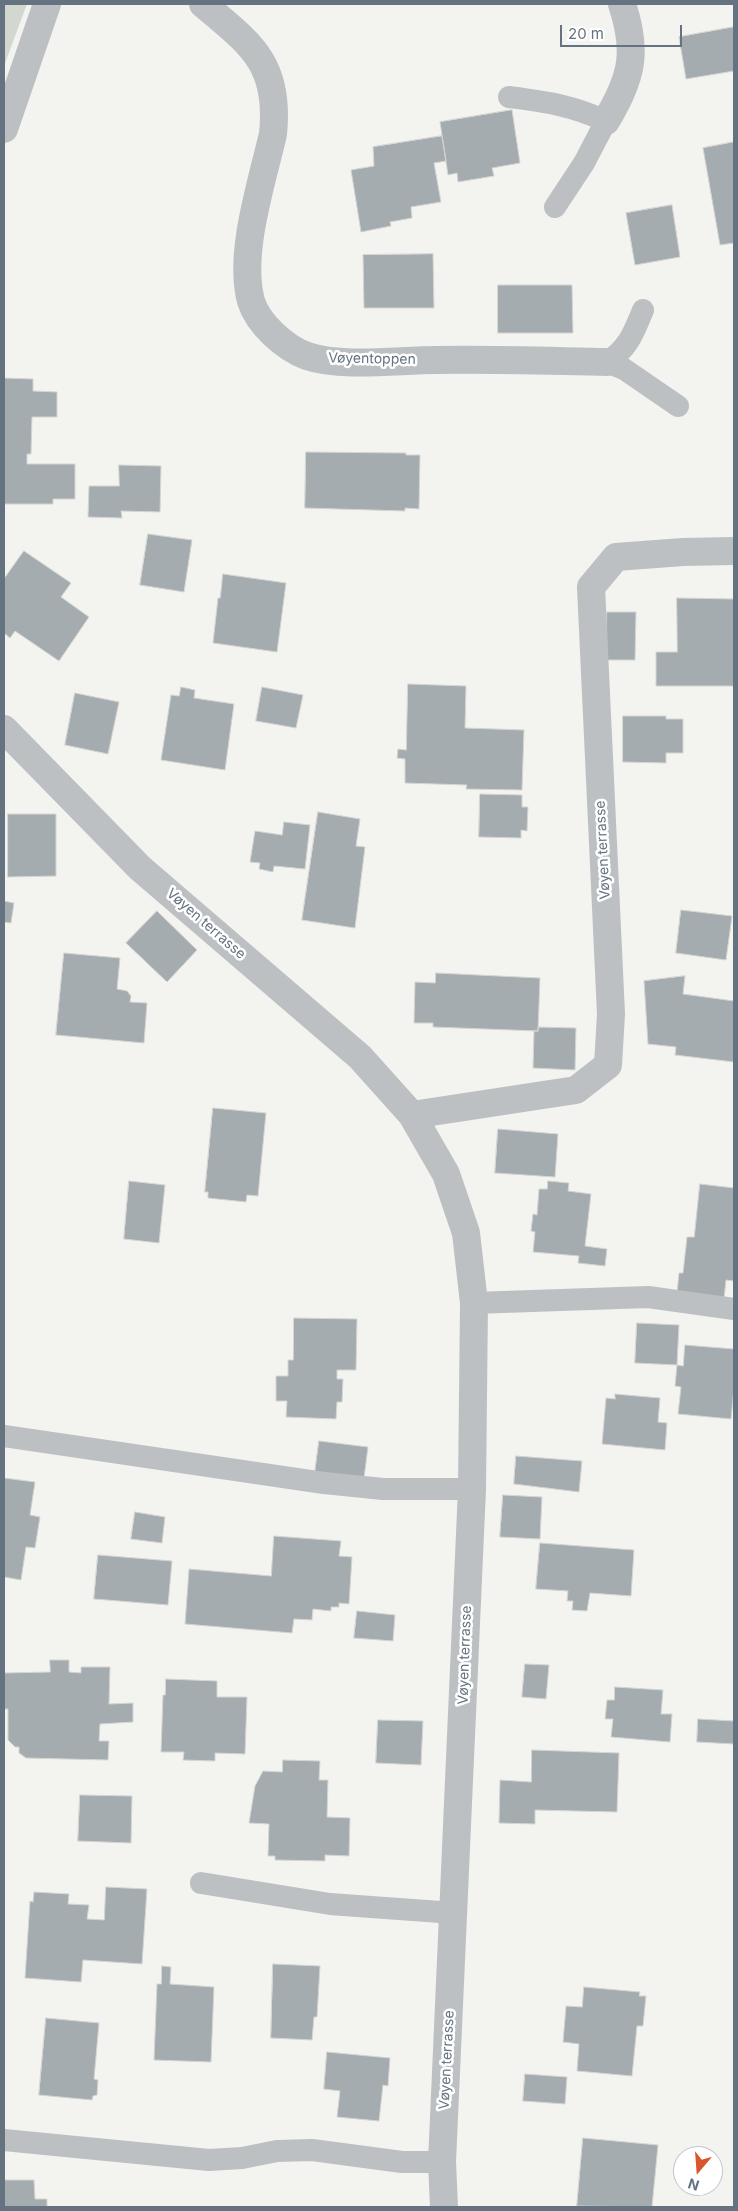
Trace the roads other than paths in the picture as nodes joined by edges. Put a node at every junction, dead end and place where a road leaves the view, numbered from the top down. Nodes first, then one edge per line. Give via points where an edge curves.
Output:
1 (47, 4) edge
2 (203, 4) edge
3 (622, 4) edge
4 (508, 96) dead end
5 (606, 121) junction
6 (4, 128) edge
7 (555, 207) dead end
8 (643, 310) dead end
9 (607, 362) junction
10 (678, 406) dead end
11 (734, 551) edge
12 (4, 729) edge
13 (412, 1115) junction
14 (474, 1303) junction
15 (734, 1309) edge
16 (4, 1436) edge
17 (472, 1489) junction
18 (201, 1883) dead end
19 (454, 1913) junction
20 (4, 2140) edge
21 (442, 2162) junction
22 (444, 2207) edge

1 - 6 street
2 - 9 street, Vøyentoppen via 259,55 274,90 273,134 246,270 252,303 272,332 307,356 336,362
3 - 5 street via 632,53 627,81
4 - 5 lane via 562,104
5 - 7 lane via 584,163
8 - 9 lane via 625,348
9 - 10 lane via 624,369
11 - 13 street, Vøyen terrasse via 616,557 591,587 611,1014 608,1065 576,1090
12 - 13 street, Vøyen terrasse via 140,868 360,1057
13 - 14 street, Vøyen terrasse via 446,1174 466,1233
14 - 15 lane via 648,1297
14 - 17 street, Vøyen terrasse
16 - 17 lane via 324,1484 383,1489
17 - 19 street, Vøyen terrasse
18 - 19 lane via 330,1904
19 - 21 street, Vøyen terrasse
20 - 21 lane via 209,2160 312,2150 402,2162
21 - 22 street, Vøyen terrasse

